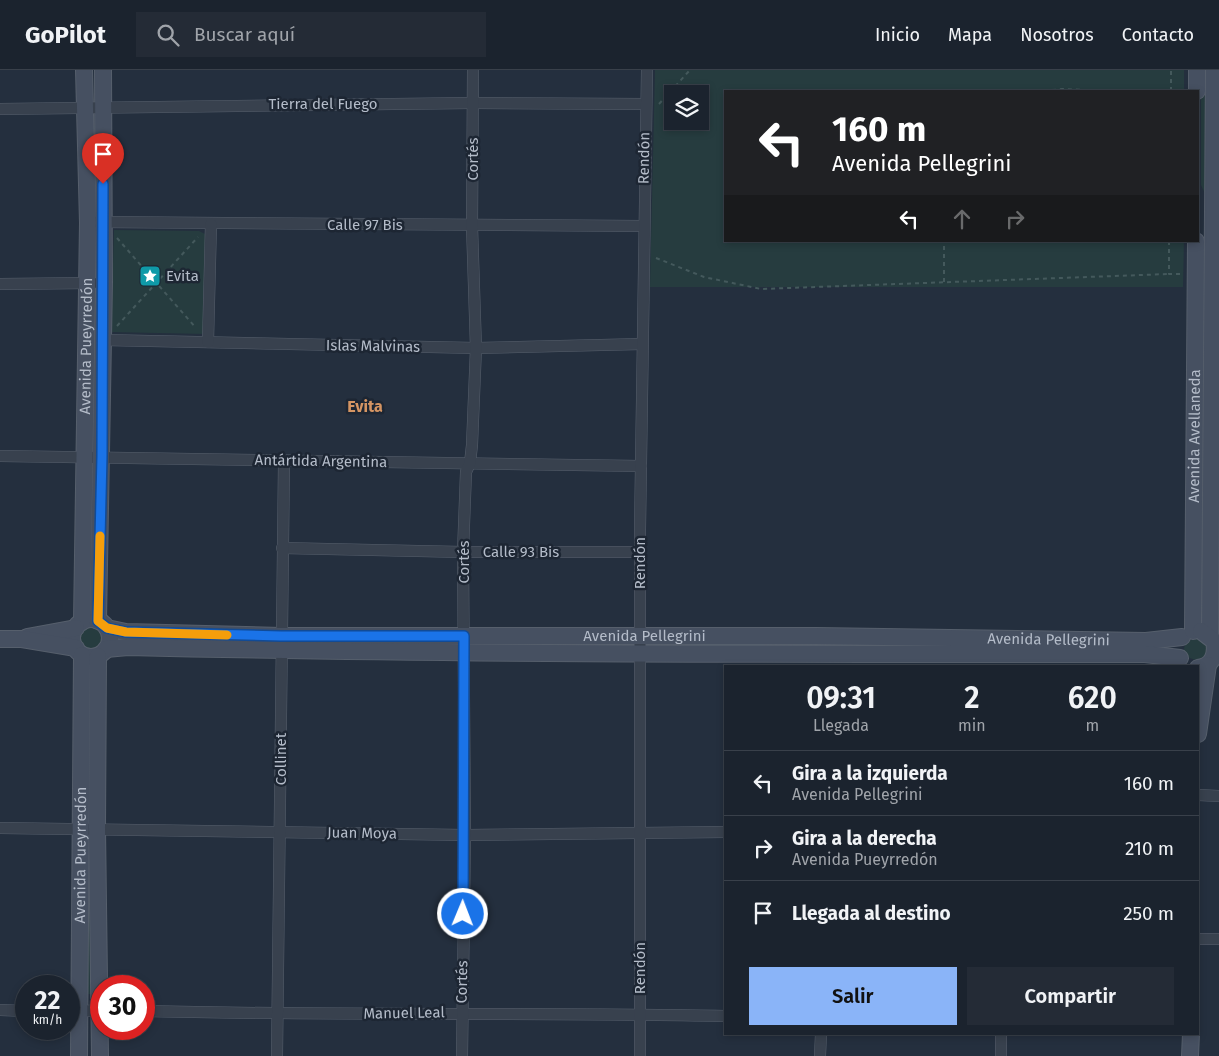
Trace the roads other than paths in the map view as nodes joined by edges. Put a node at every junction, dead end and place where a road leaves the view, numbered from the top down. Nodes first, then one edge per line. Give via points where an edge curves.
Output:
1 (84, 70) edge
2 (103, 70) edge
3 (473, 70) edge
4 (647, 70) edge
5 (1197, 70) edge
6 (1214, 70) edge
7 (1197, 90) edge
8 (473, 103) junction
9 (651, 105) junction
10 (102, 106) junction
11 (83, 108) junction
12 (0, 109) edge
13 (96, 222) junction
14 (211, 224) junction
15 (472, 226) junction
16 (643, 226) junction
17 (1195, 247) edge
18 (1216, 253) edge
19 (104, 282) junction
20 (87, 283) junction
21 (0, 284) edge
22 (103, 340) junction
23 (208, 342) junction
24 (642, 344) junction
25 (476, 348) junction
26 (0, 456) edge
27 (85, 456) junction
28 (102, 456) junction
29 (284, 462) junction
30 (470, 463) junction
31 (641, 466) junction
32 (282, 548) junction
33 (463, 552) junction
34 (640, 552) junction
35 (83, 557) junction
36 (100, 558) junction
37 (91, 625) junction
38 (1188, 634) junction
39 (464, 636) junction
40 (0, 639) edge
41 (22, 639) junction
42 (1214, 640) edge
43 (281, 643) junction
44 (640, 646) junction
45 (90, 652) junction
46 (465, 652) junction
47 (817, 652) edge
48 (999, 653) edge
49 (1184, 662) edge
50 (1209, 663) edge
51 (1199, 728) edge
52 (1199, 795) edge
53 (1219, 796) edge
54 (0, 828) edge
55 (80, 828) junction
56 (97, 828) junction
57 (280, 831) junction
58 (639, 832) junction
59 (724, 832) edge
60 (464, 834) junction
61 (1199, 938) edge
62 (1219, 939) edge
63 (75, 975) edge
64 (100, 975) edge
65 (0, 1010) edge
66 (15, 1011) edge
67 (155, 1011) edge
68 (462, 1013) junction
69 (640, 1014) junction
70 (276, 1015) junction
71 (724, 1016) edge
72 (821, 1035) edge
73 (1001, 1035) edge
74 (1191, 1035) edge
75 (77, 1040) edge
76 (100, 1040) edge
77 (79, 1056) edge
78 (100, 1056) edge
79 (276, 1056) edge
80 (462, 1056) edge
81 (640, 1056) edge
82 (820, 1056) edge
83 (1001, 1056) edge
84 (1190, 1056) edge

1 - 11 main road, Avenida Pueyrredón
2 - 10 main road, Avenida Pueyrredón
3 - 8 street, Cortés
4 - 9 street, Rendón
5 - 7 main road
6 - 18 main road, Avenida Avellaneda
8 - 9 street, Tierra del Fuego
8 - 10 street, Tierra del Fuego
8 - 15 street, Cortés
9 - 16 street, Rendón
10 - 11 street, Tierra del Fuego
10 - 13 main road, Avenida Pueyrredón
11 - 12 street, Tierra del Fuego
11 - 13 main road, Avenida Pueyrredón
13 - 14 street, Calle 97 Bis
13 - 19 main road, Avenida Pueyrredón
13 - 20 main road, Avenida Pueyrredón
14 - 15 street, Calle 97 Bis
14 - 23 street
15 - 16 street, Calle 97 Bis
15 - 25 street, Cortés
16 - 24 street, Rendón
17 - 18 street
17 - 38 main road, Avenida Avellaneda
18 - 42 main road, Avenida Avellaneda
19 - 20 street
19 - 22 main road, Avenida Pueyrredón
20 - 21 street
20 - 27 main road, Avenida Pueyrredón
22 - 23 street, Islas Malvinas
22 - 28 main road, Avenida Pueyrredón
23 - 25 street, Islas Malvinas
24 - 25 street, Islas Malvinas
24 - 31 street, Rendón
25 - 30 street, Cortés
26 - 27 street, Antártida Argentina
27 - 28 street, Antártida Argentina
27 - 35 main road, Avenida Pueyrredón
28 - 29 street, Antártida Argentina
28 - 36 main road, Avenida Pueyrredón
29 - 30 street, Antártida Argentina
29 - 32 street, Collinet
30 - 31 street, Antártida Argentina
30 - 33 street, Cortés via 466,472
31 - 34 street, Rendón
32 - 33 street, Calle 93 Bis
32 - 43 street, Collinet
33 - 34 street, Calle 93 Bis
33 - 39 street, Cortés
34 - 44 street, Rendón
35 - 36 main road
35 - 37 main road, Avenida Pueyrredón
36 - 37 main road, Avenida Pueyrredón
37 - 41 main road, Avenida Pellegrini
37 - 43 main road, Avenida Pellegrini via 126,632
37 - 45 main road via 73,639
37 - 45 main road via 110,641
38 - 42 main road via 1206,633
38 - 48 main road, Avenida Pellegrini via 1146,641
38 - 49 main road, Avenida Avellaneda via 1178,647
39 - 43 main road, Avenida Pellegrini
39 - 44 main road, Avenida Pellegrini
39 - 46 street, Cortés
40 - 41 main road, Avenida Pellegrini
41 - 45 main road, Avenida Pellegrini
42 - 50 main road, Avenida Avellaneda via 1215,654
43 - 45 main road, Avenida Pellegrini via 128,646
43 - 46 main road, Avenida Pellegrini
43 - 57 street, Collinet
44 - 46 main road, Avenida Pellegrini
44 - 47 main road, Avenida Pellegrini
44 - 58 street, Rendón
45 - 55 main road, Avenida Pueyrredón
45 - 56 main road, Avenida Pueyrredón
46 - 60 street, Cortés
47 - 48 main road, Avenida Pellegrini
48 - 49 main road, Avenida Pellegrini via 1145,654
50 - 51 main road
52 - 53 street
54 - 55 street, Juan Moya
55 - 56 street, Juan Moya
55 - 63 main road, Avenida Pueyrredón
56 - 57 street, Juan Moya
56 - 64 main road, Avenida Pueyrredón
57 - 60 street, Juan Moya
57 - 70 street, Collinet
58 - 59 street, Juan Moya
58 - 60 street, Juan Moya
58 - 69 street, Rendón
60 - 68 street, Cortés
61 - 62 street
65 - 66 street
67 - 70 street, Manuel Leal
68 - 69 street, Manuel Leal
68 - 70 street, Manuel Leal
68 - 80 street, Cortés
69 - 71 street, Manuel Leal
69 - 81 street, Rendón
70 - 79 street, Collinet
72 - 82 street
73 - 83 street
74 - 84 main road
75 - 77 main road, Avenida Pueyrredón
76 - 78 main road, Avenida Pueyrredón

